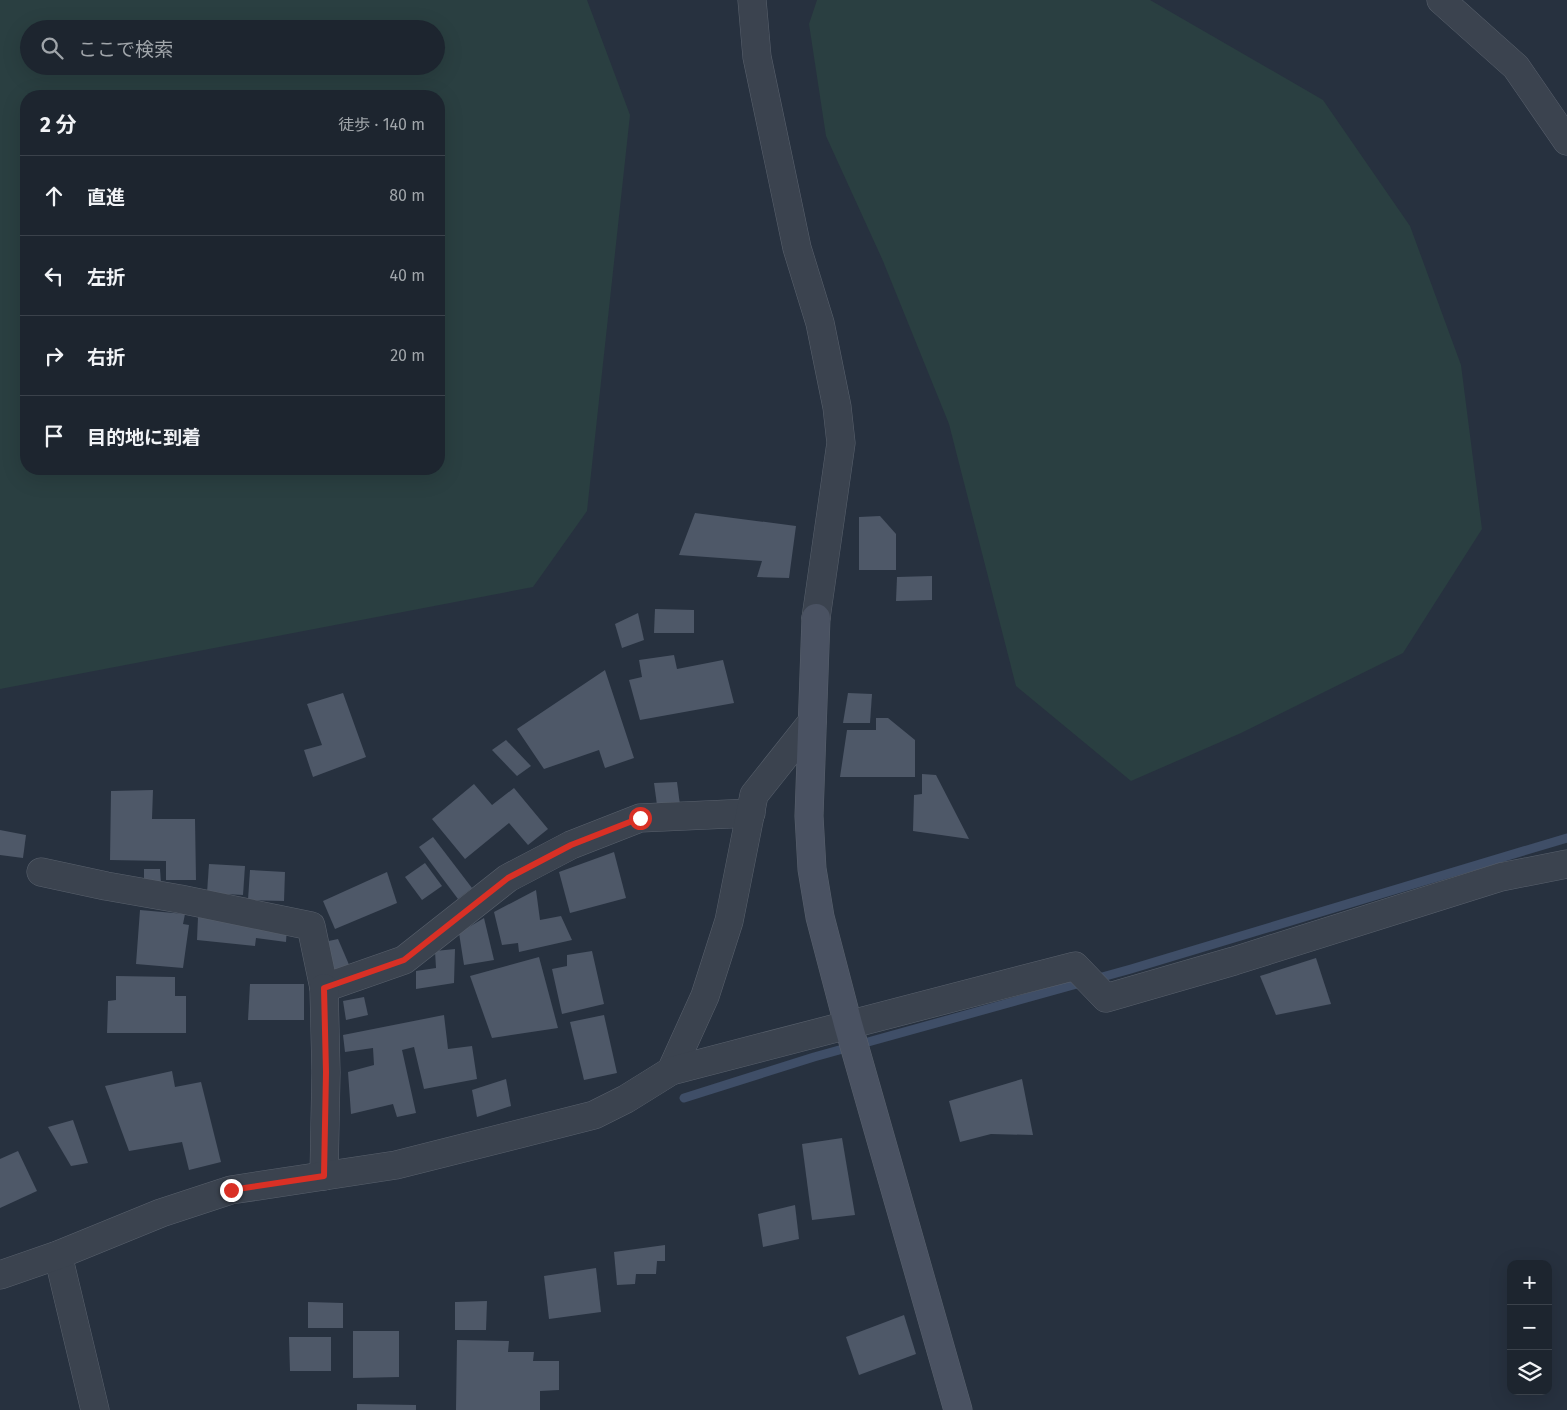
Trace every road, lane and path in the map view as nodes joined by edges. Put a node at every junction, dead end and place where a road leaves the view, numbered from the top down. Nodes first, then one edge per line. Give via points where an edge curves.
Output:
1 (752, 0) edge
2 (1441, 0) edge
3 (1567, 141) edge
4 (812, 722) junction
5 (751, 813) junction
6 (1567, 864) edge
7 (41, 872) dead end
8 (324, 988) junction
9 (851, 1037) junction
10 (671, 1071) junction
11 (324, 1176) junction
12 (58, 1255) junction
13 (0, 1275) edge
14 (95, 1410) edge
15 (958, 1410) edge

1 - 4 street via 757,56 797,248 820,323 841,443 816,618
2 - 3 street via 1516,67
4 - 5 street via 754,795
4 - 9 street via 809,816 812,869 820,916
5 - 8 street via 640,818 571,845 508,878 404,960
5 - 10 street via 729,921 705,996
6 - 9 street via 1501,878 1106,998 1076,966
7 - 8 street via 311,926
8 - 11 street
9 - 10 street
9 - 15 street
10 - 11 street via 594,1115 396,1165
11 - 12 street via 231,1190 161,1213
12 - 13 street
12 - 14 street

